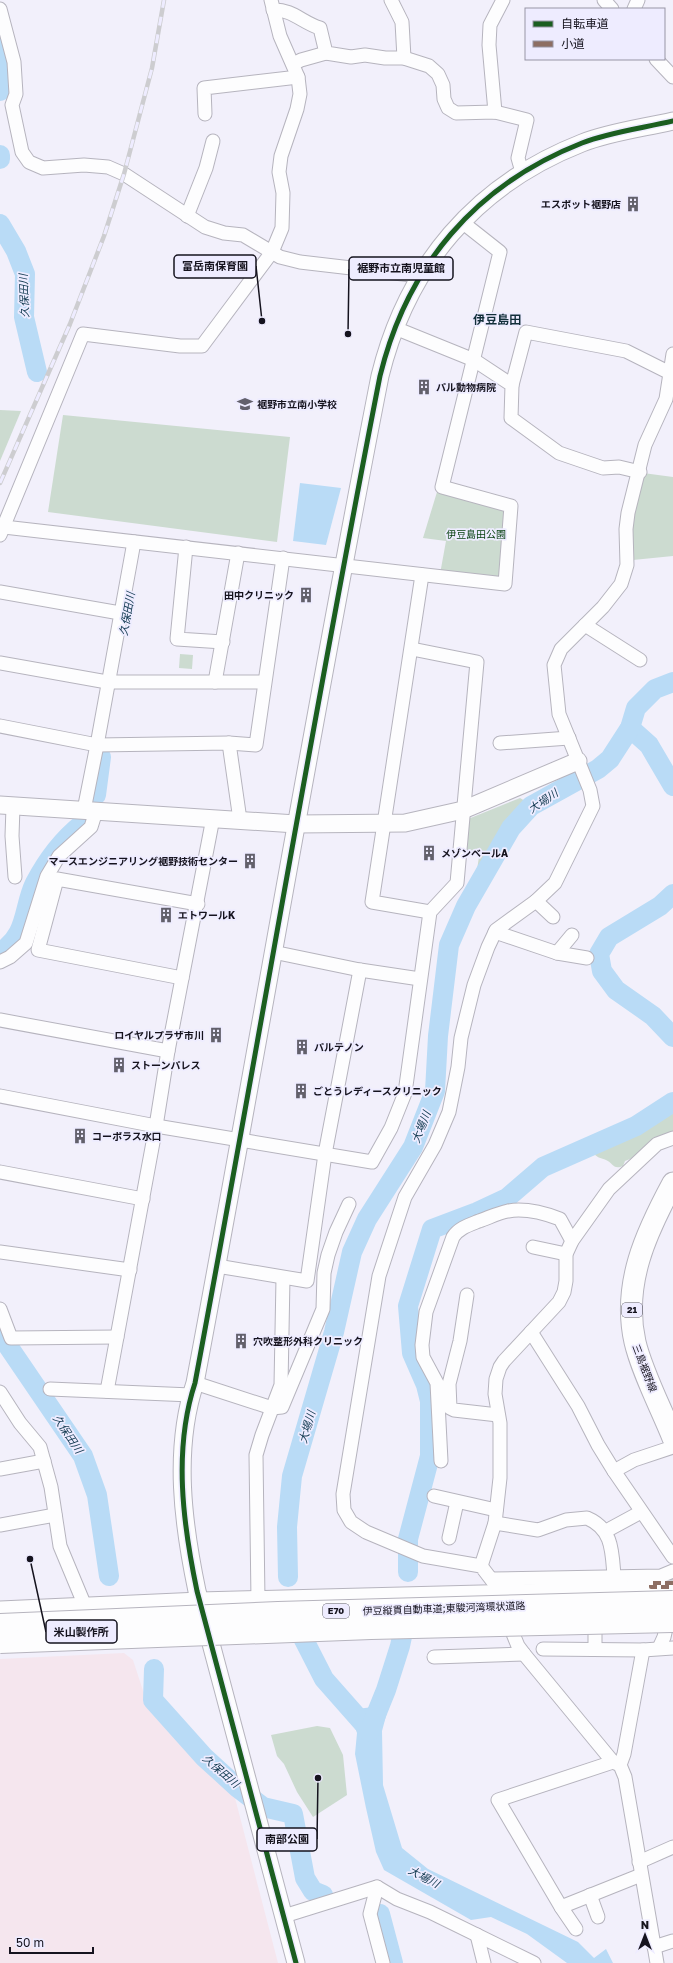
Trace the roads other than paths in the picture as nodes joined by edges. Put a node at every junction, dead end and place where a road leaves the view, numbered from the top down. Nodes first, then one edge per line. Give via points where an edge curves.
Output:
1 (391, 0) edge
2 (503, 0) edge
3 (604, 0) edge
4 (272, 5) edge
5 (611, 8) edge
6 (0, 11) edge
7 (326, 53) junction
8 (404, 58) junction
9 (657, 60) edge
10 (293, 64) junction
11 (298, 77) junction
12 (673, 77) edge
13 (495, 112) junction
14 (205, 114) dead end
15 (673, 122) edge
16 (213, 141) dead end
17 (522, 172) junction
18 (187, 216) junction
19 (462, 222) junction
20 (272, 252) junction
21 (420, 276) junction
22 (396, 328) junction
23 (673, 354) edge
24 (474, 360) junction
25 (670, 373) junction
26 (512, 385) junction
27 (640, 472) junction
28 (2, 531) edge
29 (134, 542) junction
30 (186, 547) junction
31 (238, 553) junction
32 (283, 558) junction
33 (345, 566) junction
34 (422, 575) junction
35 (0, 592) edge
36 (120, 613) junction
37 (585, 625) junction
38 (223, 642) junction
39 (412, 650) junction
40 (640, 660) dead end
41 (0, 663) edge
42 (107, 682) junction
43 (215, 682) junction
44 (264, 682) junction
45 (0, 726) edge
46 (569, 738) junction
47 (229, 743) junction
48 (500, 743) dead end
49 (97, 746) junction
50 (578, 761) junction
51 (6, 806) edge
52 (463, 810) junction
53 (90, 811) junction
54 (213, 818) junction
55 (240, 820) junction
56 (384, 823) junction
57 (296, 824) junction
58 (15, 877) dead end
59 (52, 878) junction
60 (536, 902) junction
61 (198, 904) junction
62 (430, 912) junction
63 (553, 917) dead end
64 (495, 932) junction
65 (572, 935) dead end
66 (273, 952) junction
67 (557, 953) junction
68 (587, 958) dead end
69 (0, 962) edge
70 (360, 970) junction
71 (182, 978) junction
72 (420, 979) junction
73 (0, 1020) edge
74 (168, 1051) junction
75 (0, 1096) edge
76 (156, 1126) junction
77 (673, 1138) edge
78 (239, 1139) junction
79 (325, 1154) junction
80 (0, 1172) edge
81 (673, 1183) edge
82 (143, 1199) junction
83 (349, 1204) dead end
84 (572, 1241) junction
85 (533, 1247) dead end
86 (0, 1252) edge
87 (566, 1254) junction
88 (217, 1266) junction
89 (130, 1270) junction
90 (283, 1278) junction
91 (468, 1295) dead end
92 (0, 1309) edge
93 (531, 1332) junction
94 (117, 1337) junction
95 (50, 1389) dead end
96 (193, 1389) junction
97 (107, 1391) junction
98 (0, 1392) edge
99 (272, 1408) junction
100 (498, 1415) junction
101 (673, 1438) edge
102 (673, 1447) edge
103 (44, 1461) junction
104 (441, 1461) dead end
105 (0, 1468) edge
106 (614, 1471) junction
107 (434, 1496) dead end
108 (457, 1502) junction
109 (496, 1510) junction
110 (641, 1512) junction
111 (55, 1515) junction
112 (495, 1523) junction
113 (0, 1525) edge
114 (606, 1531) junction
115 (449, 1538) dead end
116 (673, 1557) edge
117 (481, 1566) junction
118 (673, 1571) edge
119 (614, 1576) junction
120 (549, 1584) junction
121 (495, 1586) junction
122 (673, 1589) edge
123 (258, 1600) junction
124 (200, 1601) junction
125 (85, 1606) junction
126 (0, 1610) edge
127 (672, 1613) edge
128 (595, 1616) junction
129 (507, 1620) junction
130 (0, 1625) edge
131 (208, 1629) junction
132 (0, 1636) edge
133 (0, 1642) edge
134 (595, 1648) junction
135 (659, 1648) junction
136 (673, 1648) edge
137 (543, 1649) dead end
138 (643, 1650) junction
139 (524, 1654) junction
140 (434, 1657) dead end
141 (617, 1764) junction
142 (673, 1847) edge
143 (640, 1868) junction
144 (377, 1887) junction
145 (590, 1895) junction
146 (561, 1907) junction
147 (284, 1916) junction
148 (598, 1917) dead end
149 (576, 1928) dead end
150 (477, 1935) junction
151 (673, 1941) edge
152 (654, 1947) junction
153 (296, 1963) edge
154 (383, 1963) edge
155 (484, 1963) edge
156 (534, 1963) edge
157 (657, 1963) edge

1 - 8 street via 402,22
2 - 13 street via 490,25 489,45
3 - 5 street
4 - 7 street via 320,28
4 - 10 street via 280,36
6 - 18 street via 14,62 16,94 12,105 22,152 29,162 43,168 84,165 108,167 124,174
7 - 8 street via 351,57 365,55
7 - 10 street
8 - 13 street via 429,66 438,74 448,108 456,113
9 - 12 street
10 - 11 street
11 - 14 street via 204,88
11 - 20 street via 300,94 281,156 279,172 283,193 282,228
13 - 17 street via 527,120 518,158
15 - 17 street via 583,143
16 - 18 street via 206,168
17 - 19 street
18 - 20 street via 214,230 243,235
19 - 21 street via 440,246
19 - 24 street via 500,252
20 - 21 street via 280,257 300,262
20 - 28 street via 202,346 180,346 83,334
21 - 22 street via 403,308
22 - 24 street
22 - 33 street via 380,376
23 - 25 street
24 - 26 street
24 - 34 street via 442,487 511,506 505,584
25 - 26 street via 626,351 526,332
25 - 27 street via 666,399 645,445
26 - 27 street via 511,418 559,453 603,468
27 - 37 street via 628,513 627,565 621,584
28 - 29 street
29 - 30 street
29 - 36 street
30 - 31 street
30 - 38 street via 177,639
31 - 32 street
31 - 38 street
32 - 33 street
32 - 44 street
33 - 34 street
33 - 57 street
34 - 39 street
35 - 36 street
36 - 42 street
37 - 40 street
37 - 46 street via 561,649 554,665 559,714
38 - 43 street
39 - 52 street via 477,662
39 - 56 street
41 - 42 street
42 - 43 street
42 - 49 street
43 - 44 street
44 - 47 street via 256,745
45 - 49 street
46 - 48 street
46 - 50 street
47 - 49 street
47 - 55 street
49 - 53 street
50 - 52 street
50 - 60 street via 590,790 593,806 555,882
51 - 53 street
51 - 58 street via 12,836
52 - 56 street via 405,823
52 - 62 street via 457,883
53 - 54 street
53 - 59 street via 91,827 59,856
54 - 55 street
54 - 61 street
55 - 57 street
56 - 57 street
56 - 62 street via 372,902
57 - 66 street
59 - 61 street
59 - 69 street via 26,944
59 - 71 street via 38,950
60 - 63 street
60 - 64 street
61 - 71 street
62 - 72 street
64 - 67 street
64 - 117 street via 474,985 465,1020 449,1112 435,1145 406,1197 378,1276 343,1494 344,1510 350,1522 366,1532 423,1556
65 - 67 street
66 - 70 street
66 - 78 street
67 - 68 street
70 - 72 street
70 - 79 street
71 - 74 street
72 - 79 street via 405,1092 391,1128 372,1162
73 - 74 street
74 - 76 street
75 - 76 street
76 - 78 street
76 - 82 street
77 - 84 street via 657,1144 609,1189
78 - 79 street
78 - 88 street
79 - 90 street via 307,1281
80 - 82 street
81 - 101 main road, 三島裾野線 / 21 via 656,1216 636,1267 632,1285 635,1342
82 - 89 street
83 - 99 street via 328,1255 324,1273 323,1309 282,1407
84 - 87 street
84 - 104 street via 560,1219 538,1212 508,1211 457,1230 426,1312 422,1345 423,1357 437,1383
85 - 87 street
86 - 89 street
87 - 93 street via 564,1292 559,1302
88 - 90 street
88 - 96 street
89 - 94 street
90 - 99 street via 281,1385
91 - 100 street via 449,1384 450,1408
92 - 94 street via 12,1338
93 - 100 street via 500,1367 495,1394
93 - 106 street via 578,1406
94 - 97 street
95 - 97 street
96 - 97 street
96 - 99 street
96 - 124 street via 185,1435 182,1475 188,1551
98 - 103 street via 20,1423 40,1447
99 - 123 street via 256,1455
100 - 109 street via 500,1478
102 - 106 street via 634,1460
103 - 105 street
103 - 111 street
106 - 110 street
107 - 108 street
108 - 109 street
108 - 115 street
109 - 112 street
110 - 114 street
110 - 116 street
111 - 113 street
111 - 125 street via 60,1546
112 - 114 street via 538,1530 566,1520 588,1518
112 - 117 street
114 - 119 street
117 - 121 street
118 - 119 street via 661,1576
119 - 120 street
120 - 121 street
120 - 122 street
121 - 123 street
121 - 129 street
123 - 124 street
124 - 125 street
124 - 131 street
125 - 126 street
127 - 128 street
127 - 130 highway, 伊豆縦貫自動車道;東駿河湾環状道路 / E70, bridge via 278,1613
127 - 133 highway, 伊豆縦貫自動車道;東駿河湾環状道路 / E70, bridge via 371,1628
127 - 135 street
128 - 129 street
128 - 134 street
129 - 131 street via 438,1619
129 - 139 street
131 - 132 street
131 - 147 street
134 - 137 street
134 - 138 street
135 - 136 street
135 - 138 street
138 - 141 street via 624,1754
139 - 140 street
139 - 141 street
141 - 143 street via 624,1777
141 - 146 street via 498,1800
142 - 143 street
143 - 145 street
143 - 152 street
144 - 147 street
144 - 150 street
144 - 154 street via 370,1914
145 - 146 street
145 - 148 street
146 - 149 street
147 - 153 street
150 - 155 street
150 - 156 street
151 - 152 street
152 - 157 street

